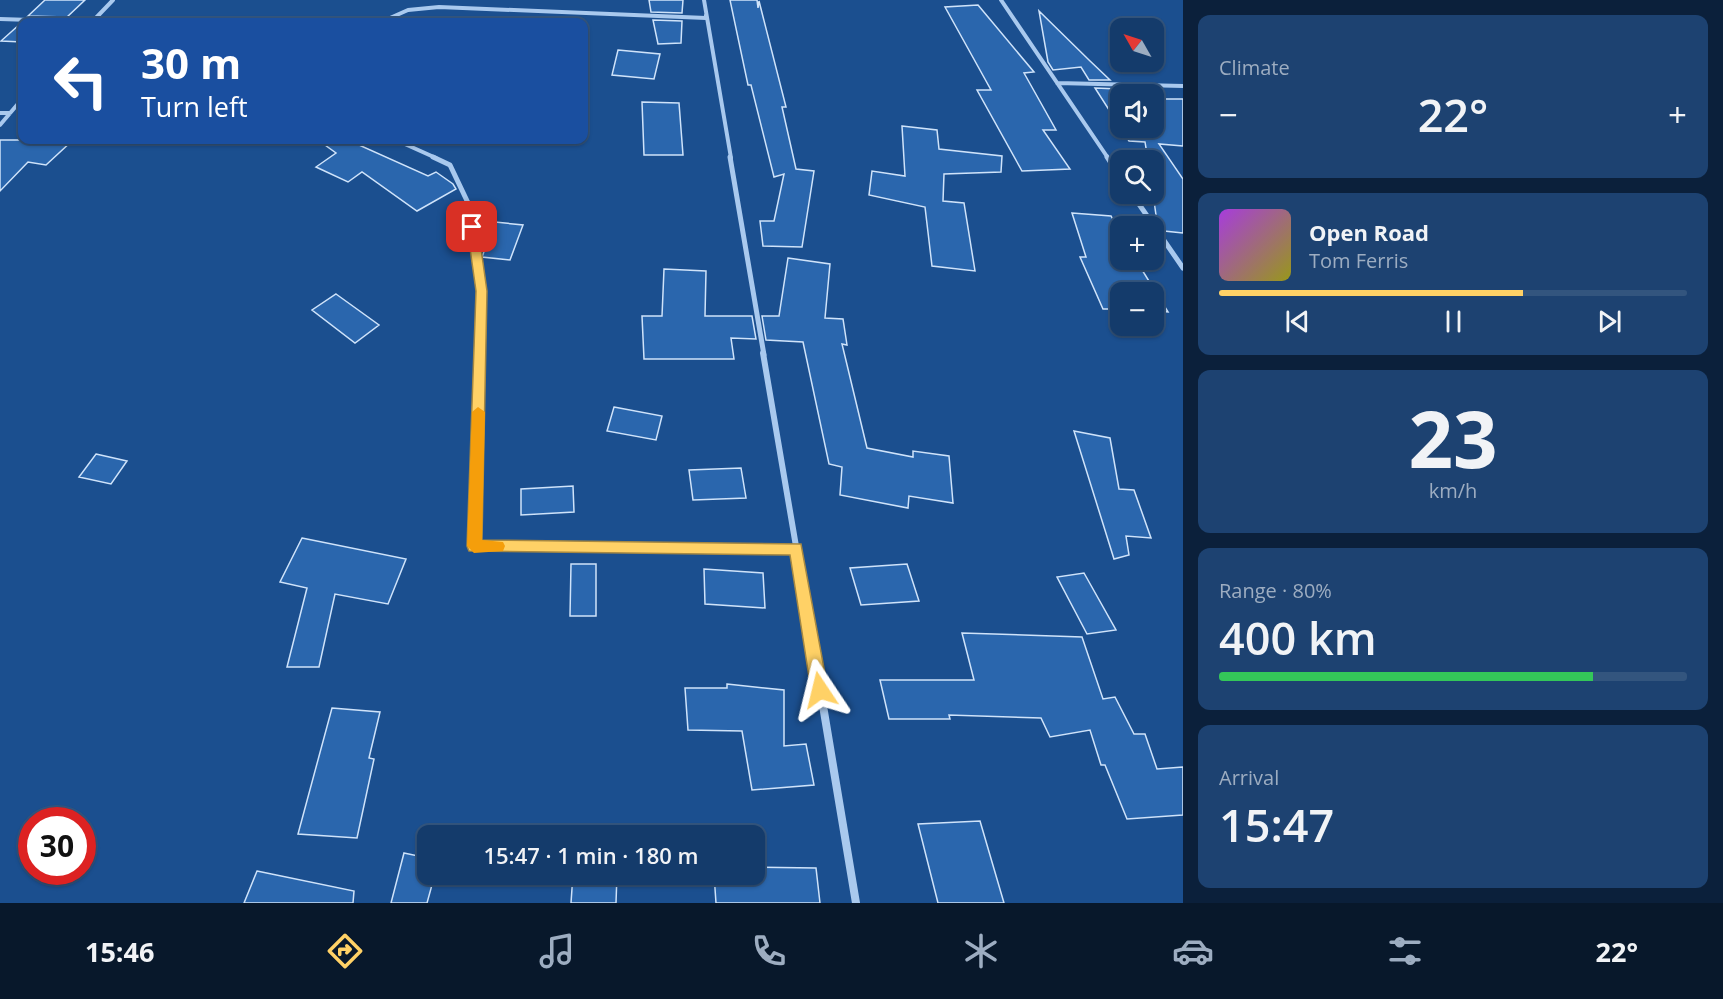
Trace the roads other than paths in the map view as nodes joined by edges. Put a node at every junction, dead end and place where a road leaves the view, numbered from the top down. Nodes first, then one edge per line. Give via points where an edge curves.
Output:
1 (113, 0) edge
2 (704, 0) edge
3 (1001, 0) edge
4 (705, 8) junction
5 (96, 18) edge
6 (387, 18) edge
7 (0, 19) edge
8 (18, 20) edge
9 (1057, 83) junction
10 (1183, 86) edge
11 (18, 104) edge
12 (0, 113) edge
13 (10, 113) junction
14 (0, 125) edge
15 (405, 144) edge
16 (1110, 162) edge
17 (1139, 204) edge
18 (1183, 268) edge
19 (796, 549) junction
20 (856, 903) edge

1 - 5 street
2 - 4 street
3 - 9 street
4 - 6 street via 706,18 415,8
4 - 19 street
7 - 8 street
9 - 10 street
9 - 16 street
11 - 13 street
12 - 13 street
13 - 14 street
15 - 19 street via 450,165 469,205 481,291 474,546
17 - 18 street
19 - 20 street

